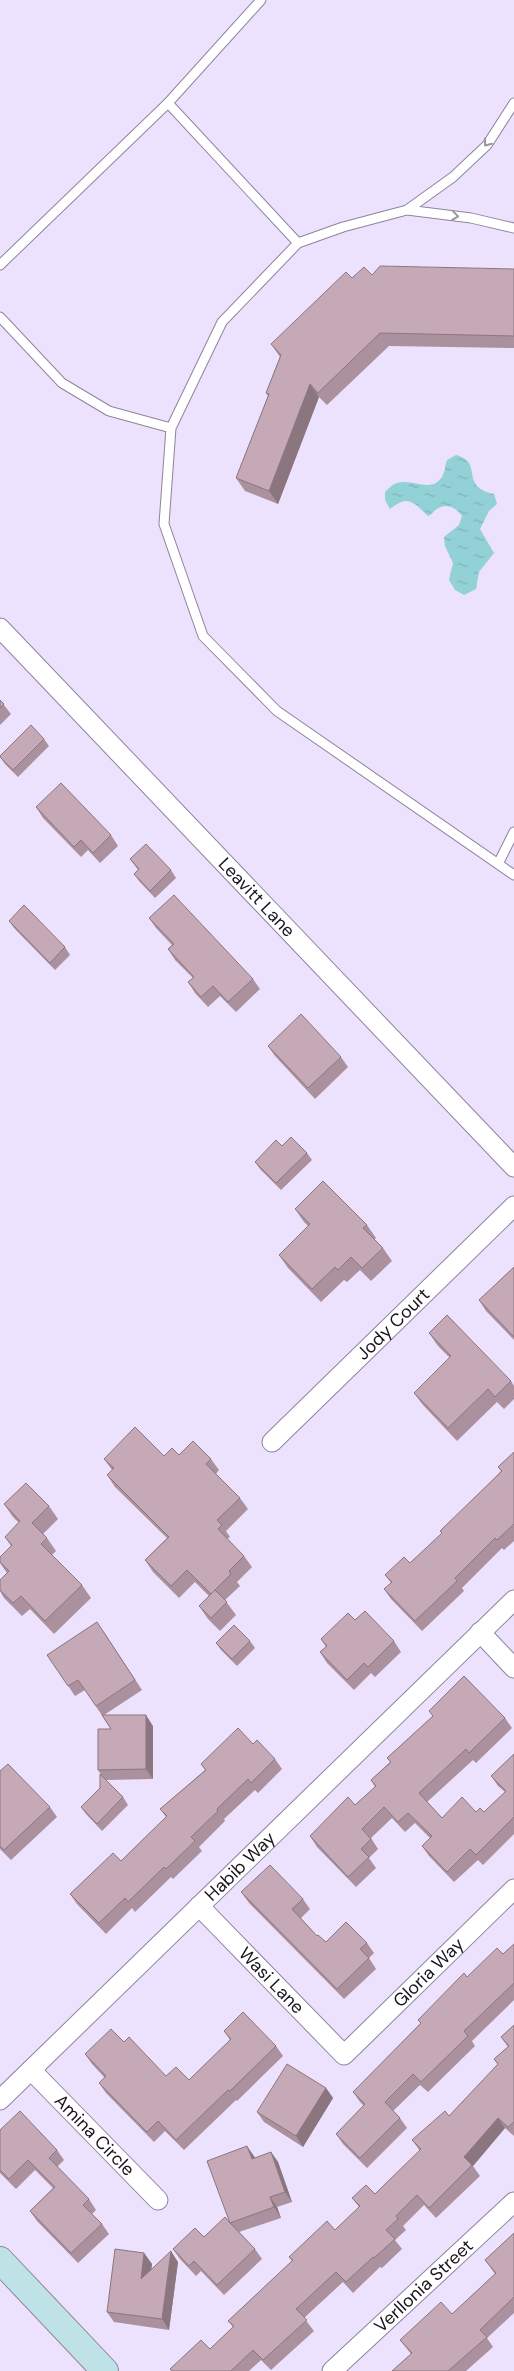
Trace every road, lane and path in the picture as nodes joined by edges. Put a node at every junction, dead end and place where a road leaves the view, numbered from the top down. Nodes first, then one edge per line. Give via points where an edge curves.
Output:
1 (261, 0) edge
2 (168, 103) junction
3 (514, 103) edge
4 (406, 210) junction
5 (514, 228) edge
6 (298, 243) junction
7 (0, 265) edge
8 (0, 316) edge
9 (171, 428) junction
10 (0, 628) edge
11 (514, 832) edge
12 (498, 864) junction
13 (514, 875) edge
14 (514, 1167) edge
15 (514, 1206) edge
16 (272, 1442) dead end
17 (514, 1600) edge
18 (480, 1632) junction
19 (514, 1668) edge
20 (514, 1888) edge
21 (199, 1906) junction
22 (344, 2055) joint
23 (31, 2070) junction
24 (0, 2100) edge
25 (158, 2200) dead end
26 (514, 2202) edge
27 (0, 2260) edge
28 (105, 2371) edge
29 (332, 2371) edge

1 - 2 lane
2 - 6 lane
2 - 7 lane
3 -> 4 lane via 487,146 453,177
4 -> 5 lane via 471,218
4 - 6 lane
6 - 9 lane via 222,322
8 - 9 lane via 62,383 109,411
9 - 12 lane via 164,524 203,636 276,711
10 - 14 street, Leavitt Lane
11 - 12 lane
12 - 13 lane
15 - 16 street, Jody Court
17 - 18 street, Habib Way
18 - 19 street
18 - 21 street, Habib Way
20 - 22 street, Gloria Way
21 - 22 street, Wasi Lane
21 - 23 street, Habib Way
23 - 24 street, Habib Way
23 - 25 street, Amina Circle
26 - 29 street, Verllonia Street
27 - 28 main road

